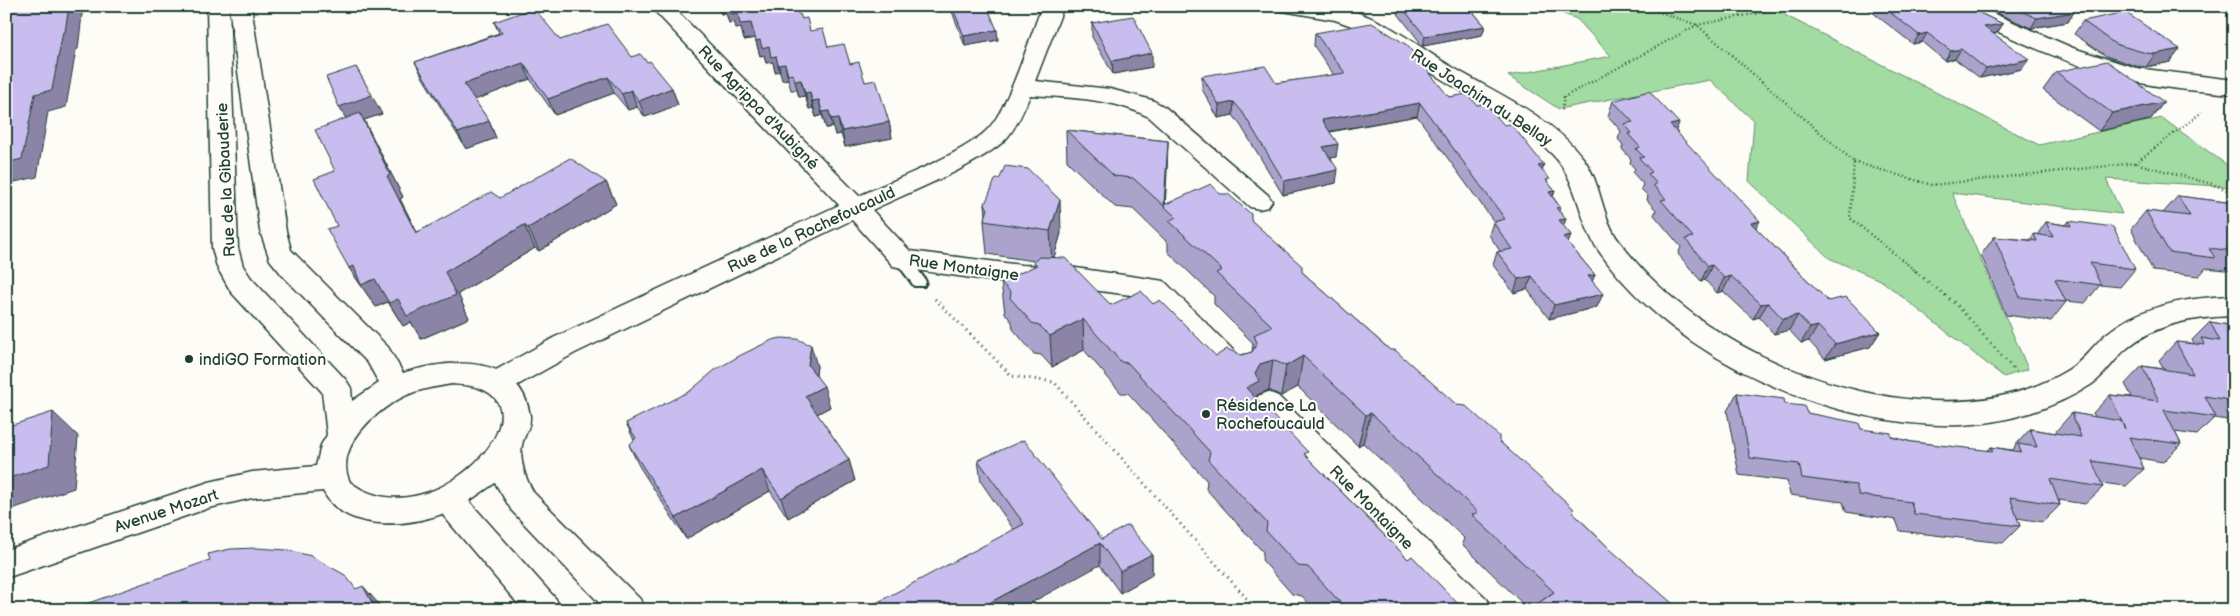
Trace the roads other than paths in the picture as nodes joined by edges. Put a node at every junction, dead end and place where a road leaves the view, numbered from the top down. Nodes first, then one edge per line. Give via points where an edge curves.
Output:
1 (218, 6) edge
2 (240, 6) edge
3 (660, 6) edge
4 (1053, 6) edge
5 (1284, 6) edge
6 (1958, 6) edge
7 (1023, 87) junction
8 (2234, 87) edge
9 (1259, 201) dead end
10 (857, 208) junction
11 (902, 260) junction
12 (919, 282) road end
13 (2234, 306) edge
14 (1238, 373) edge
15 (497, 383) junction
16 (396, 387) junction
17 (1268, 404) dead end
18 (341, 433) junction
19 (507, 446) junction
20 (331, 477) junction
21 (447, 498) junction
22 (6, 564) edge
23 (544, 610) edge
24 (628, 610) edge
25 (1475, 610) edge

1 - 18 street, Rue de la Gibauderie via 225,248 230,267 241,285 336,388
2 - 16 street, Rue de la Gibauderie via 279,253 378,355
3 - 10 street, Rue Agrippa d'Aubigné
4 - 7 street, Rue de la Rochefoucauld
5 - 13 street, Rue Joachim du Bellay via 1348,17 1382,33 1528,123 1558,146 1574,164 1588,187 1596,220 1607,245 1630,274 1696,331 1748,363 1821,391 1887,408 1942,414 1999,410 2039,398 2082,376 2116,342 2143,323 2178,312
6 - 8 street via 2070,55 2106,66 2166,81
7 - 9 street via 1126,98 1144,104
7 - 10 street, Rue de la Rochefoucauld via 997,134 975,151
10 - 11 street, Rue Montaigne
10 - 15 street, Rue de la Rochefoucauld via 565,345
11 - 12 lane
11 - 14 street, Rue Montaigne via 1154,288
15 - 16 street via 476,375 452,373 424,377
15 - 19 street via 508,395 514,410 514,427
16 - 18 street via 356,415
17 - 25 street, Rue Montaigne
18 - 20 street via 331,455
19 - 21 street via 492,466 472,484
19 - 24 street via 510,482 523,502
20 - 21 street via 340,494 368,508 386,511 416,509
20 - 22 street, Avenue Mozart via 252,485 209,495
21 - 23 street

